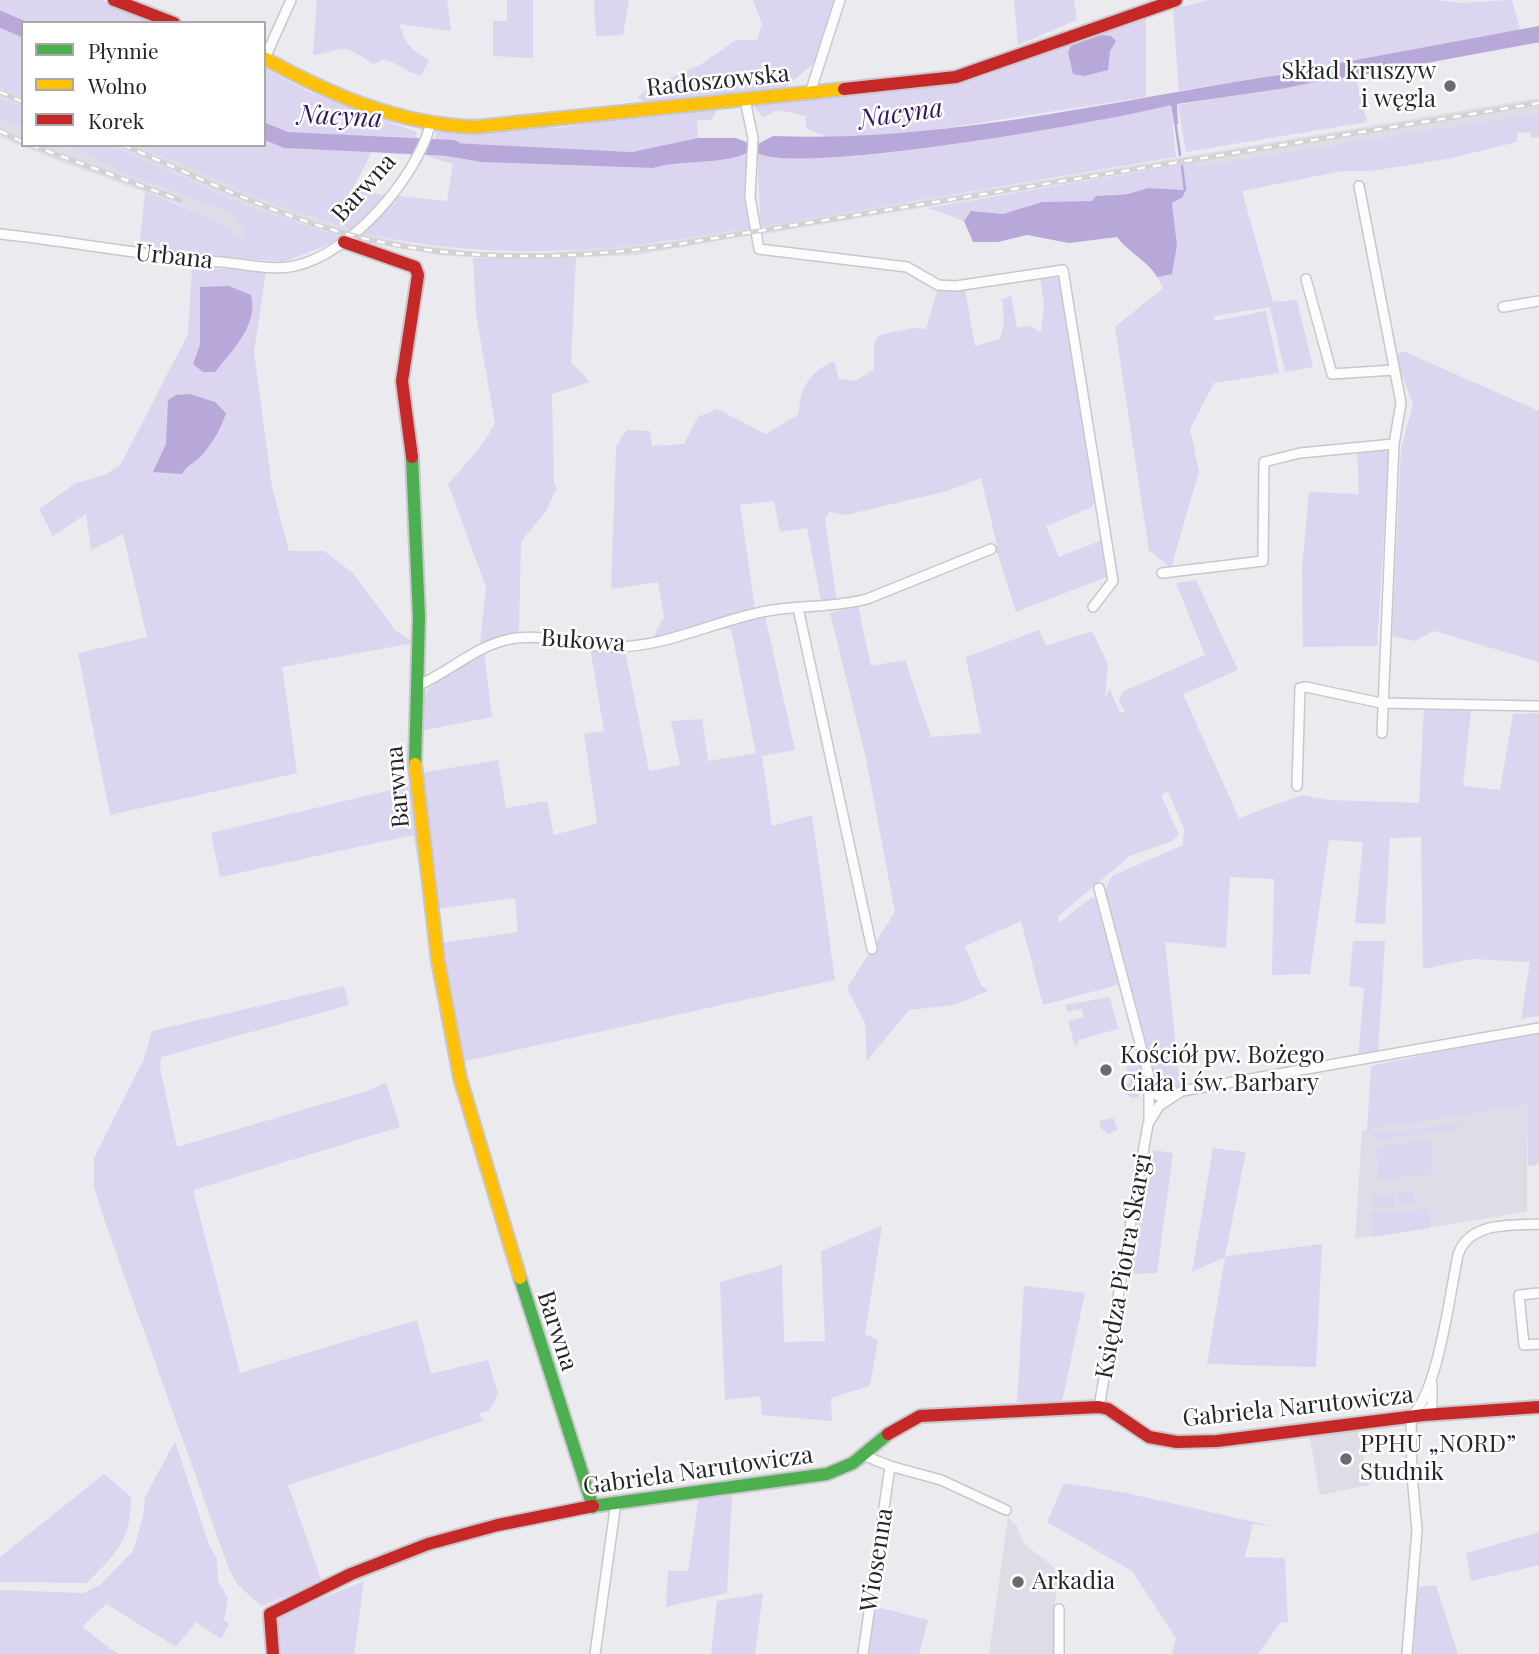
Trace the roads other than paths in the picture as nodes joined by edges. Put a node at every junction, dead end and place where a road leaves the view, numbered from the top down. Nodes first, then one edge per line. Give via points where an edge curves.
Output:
1 (114, 0) edge
2 (291, 0) edge
3 (840, 0) edge
4 (1176, 0) edge
5 (169, 21) edge
6 (266, 54) edge
7 (266, 59) edge
8 (810, 93) junction
9 (746, 100) junction
10 (430, 125) junction
11 (1359, 186) dead end
12 (0, 234) edge
13 (344, 242) junction
14 (1306, 279) dead end
15 (1539, 301) edge
16 (1503, 307) dead end
17 (1394, 370) junction
18 (1394, 444) junction
19 (991, 549) dead end
20 (1162, 573) dead end
21 (1093, 607) dead end
22 (798, 608) junction
23 (417, 686) junction
24 (1381, 703) junction
25 (1539, 706) edge
26 (1382, 733) dead end
27 (1297, 786) dead end
28 (1100, 888) dead end
29 (872, 949) dead end
30 (1539, 1028) edge
31 (1148, 1073) junction
32 (1182, 1091) junction
33 (1148, 1124) junction
34 (1539, 1224) edge
35 (1539, 1293) edge
36 (1539, 1344) edge
37 (1433, 1375) junction
38 (1433, 1400) junction
39 (1099, 1407) junction
40 (1539, 1407) edge
41 (1419, 1411) junction
42 (1443, 1414) junction
43 (865, 1456) junction
44 (890, 1466) junction
45 (616, 1502) junction
46 (593, 1507) junction
47 (1006, 1510) dead end
48 (1059, 1609) dead end
49 (273, 1654) edge
50 (595, 1654) edge
51 (863, 1654) edge
52 (1059, 1654) edge
53 (1407, 1654) edge

1 - 5 street
2 - 6 street
3 - 8 street
4 - 8 street, Radoszowska via 968,74
7 - 10 street, Radoszowska via 334,94
8 - 9 street, Radoszowska
9 - 10 street, Radoszowska via 475,127
9 - 21 street via 753,138 750,197 758,249 907,267 938,285 1063,270 1113,581
10 - 13 street, Barwna via 421,155 408,175
11 - 17 street
12 - 13 street, Urbana via 274,267 295,266
13 - 23 street, Barwna via 415,267 418,275 402,381 413,464
14 - 17 street via 1332,374
15 - 16 street
17 - 18 street via 1401,403
18 - 20 street via 1300,453 1264,463 1264,561
18 - 24 street
19 - 22 street, Bukowa via 867,599
22 - 23 street, Bukowa via 766,611 616,648 531,637 507,640 481,648
22 - 29 street
23 - 46 street, Barwna via 413,750 438,961 460,1078 537,1342
24 - 25 street
24 - 26 street
24 - 27 street via 1300,688
28 - 31 street, Księdza Piotra Skargi
30 - 32 street, Księdza Piotra Skargi
31 - 32 street, Księdza Piotra Skargi via 1156,1096
31 - 33 street, Księdza Piotra Skargi
32 - 33 street, Księdza Piotra Skargi via 1159,1106
33 - 39 street, Księdza Piotra Skargi
34 - 37 street via 1487,1228 1463,1244
35 - 36 street via 1519,1295 1524,1345
37 - 38 street
37 - 41 street
38 - 41 street
38 - 42 street
39 - 41 street, Gabriela Narutowicza via 1149,1437 1177,1442 1217,1441
39 - 43 street, Gabriela Narutowicza via 920,1416 890,1430
40 - 42 street, Gabriela Narutowicza
41 - 42 street, Gabriela Narutowicza
41 - 53 street via 1412,1475 1417,1530
43 - 44 street
43 - 45 street, Gabriela Narutowicza via 831,1473 743,1490
44 - 47 street via 941,1480
44 - 51 street, Wiosenna
45 - 46 street, Gabriela Narutowicza
45 - 50 street
46 - 49 street, Gabriela Narutowicza via 428,1544 291,1601 270,1614
48 - 52 street

